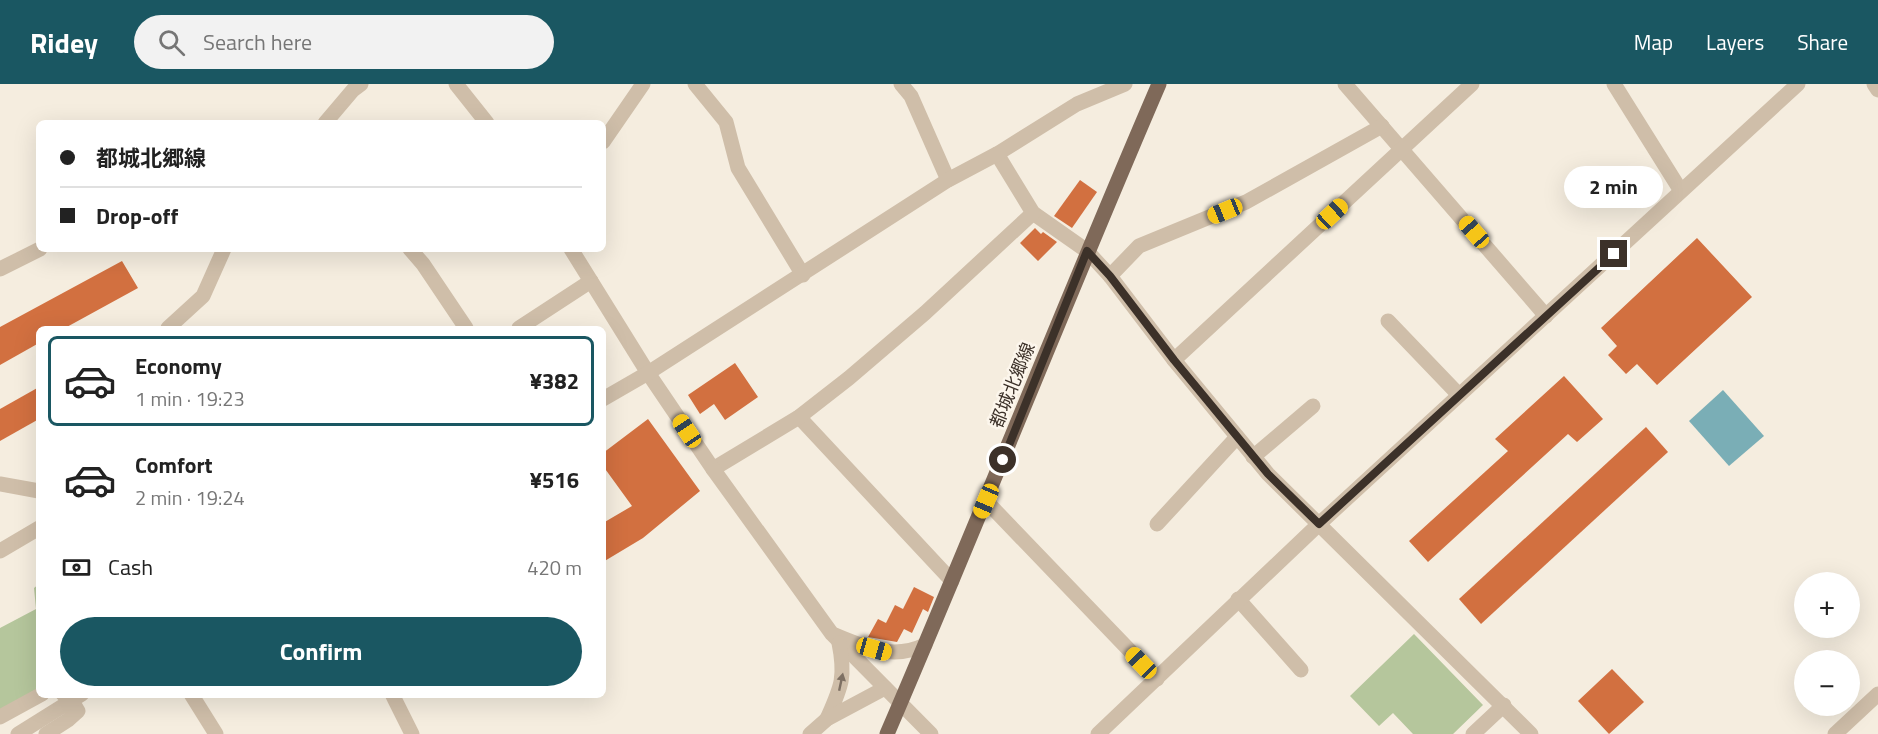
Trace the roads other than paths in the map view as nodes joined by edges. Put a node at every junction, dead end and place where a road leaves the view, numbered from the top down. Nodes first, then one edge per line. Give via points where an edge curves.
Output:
1 (361, 84) edge
2 (456, 84) edge
3 (643, 84) edge
4 (695, 84) edge
5 (901, 84) edge
6 (1125, 84) edge
7 (1159, 84) edge
8 (1345, 84) edge
9 (1472, 84) edge
10 (1614, 84) edge
11 (1798, 84) edge
12 (1874, 84) edge
13 (1878, 90) edge
14 (328, 120) edge
15 (485, 120) edge
16 (1382, 126) junction
17 (606, 138) edge
18 (1402, 149) junction
19 (997, 154) junction
20 (948, 180) junction
21 (1681, 191) junction
22 (1033, 213) junction
23 (36, 251) edge
24 (1087, 251) junction
25 (223, 252) edge
26 (413, 252) edge
27 (573, 252) edge
28 (0, 270) edge
29 (803, 275) junction
30 (1110, 276) junction
31 (591, 281) junction
32 (1546, 316) junction
33 (1388, 321) dead end
34 (183, 323) edge
35 (464, 326) edge
36 (522, 326) edge
37 (1174, 360) junction
38 (648, 374) junction
39 (1459, 395) junction
40 (606, 397) edge
41 (1313, 406) dead end
42 (799, 417) junction
43 (1238, 437) junction
44 (1253, 456) junction
45 (712, 469) junction
46 (0, 484) edge
47 (36, 490) edge
48 (986, 501) junction
49 (1157, 524) dead end
50 (1319, 524) junction
51 (36, 530) edge
52 (0, 551) edge
53 (952, 581) junction
54 (1238, 599) junction
55 (836, 638) junction
56 (925, 645) junction
57 (1301, 670) dead end
58 (1157, 679) junction
59 (885, 688) junction
60 (1878, 694) edge
61 (36, 697) edge
62 (71, 698) edge
63 (72, 698) edge
64 (194, 698) edge
65 (394, 698) edge
66 (900, 704) junction
67 (1504, 705) junction
68 (0, 717) edge
69 (826, 719) junction
70 (18, 734) edge
71 (46, 734) edge
72 (216, 734) edge
73 (412, 734) edge
74 (810, 734) edge
75 (887, 734) edge
76 (931, 734) edge
77 (1098, 734) edge
78 (1473, 734) edge
79 (1531, 734) edge
80 (1835, 734) edge

1 - 14 street
2 - 15 street
3 - 17 street
4 - 29 street via 726,122 738,168
5 - 20 street via 911,96
6 - 19 street via 1077,104
7 - 24 main road, 都城北郷線
8 - 16 street
9 - 18 street
10 - 21 street
11 - 21 street
12 - 13 street
16 - 18 street
16 - 30 street via 1246,202 1139,246
18 - 32 street
18 - 37 street
19 - 20 street
19 - 22 street
20 - 29 street
21 - 32 street
22 - 24 street
22 - 42 street via 926,313
23 - 28 street
24 - 30 street
24 - 48 main road, 都城北郷線
25 - 34 street via 203,296
26 - 35 street
27 - 31 street
29 - 38 street
30 - 37 street
31 - 36 street
31 - 38 street
32 - 39 street
33 - 39 street
37 - 43 street
38 - 40 street
38 - 45 street
39 - 50 street
41 - 44 street
42 - 45 street
42 - 53 street
43 - 44 street
43 - 49 street
44 - 50 street
45 - 55 street
46 - 47 street
48 - 53 main road, 都城北郷線
48 - 58 street
50 - 54 street
50 - 67 street
51 - 52 street
53 - 56 main road, 都城北郷線
54 - 57 street
54 - 58 street
55 - 56 street via 887,653 913,651
55 - 59 street
69 -> 55 street via 840,689 844,666
56 - 66 main road, 都城北郷線
58 - 77 street
59 - 66 street
59 - 69 street
60 - 80 street
61 - 68 street
62 - 70 street
63 - 71 street via 78,711
64 - 72 street
65 - 73 street
66 - 75 main road, 都城北郷線
66 - 76 street
67 - 78 street
67 - 79 street
69 - 74 street

